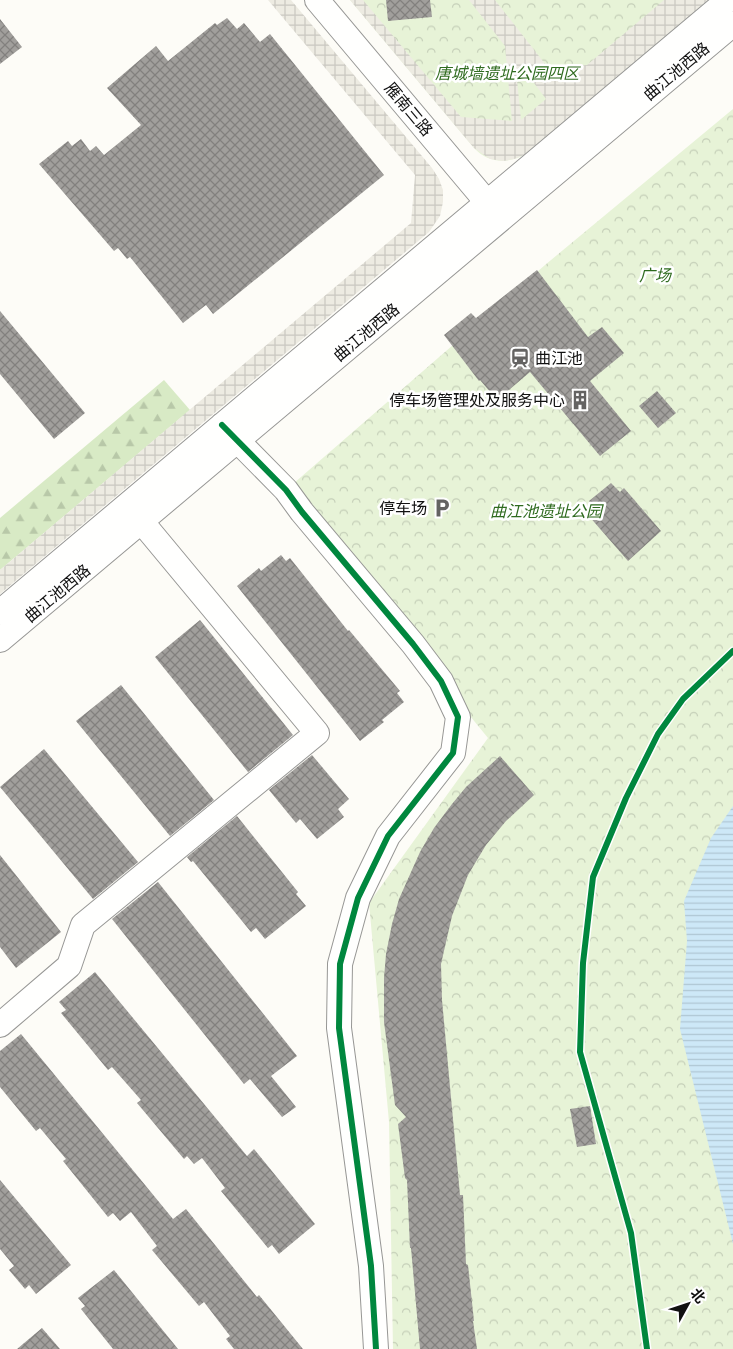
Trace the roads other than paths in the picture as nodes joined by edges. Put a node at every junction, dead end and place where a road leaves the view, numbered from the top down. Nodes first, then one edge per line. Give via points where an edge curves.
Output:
1 (317, 0) edge
2 (728, 0) edge
3 (733, 24) edge
4 (494, 210) junction
5 (229, 433) junction
6 (141, 521) junction
7 (0, 612) edge
8 (0, 640) edge
9 (0, 1024) edge
10 (376, 1349) edge

1 - 4 street, 雁南三路
2 - 4 street, 曲江池西路
3 - 4 street, 曲江池西路
4 - 5 street, 曲江池西路
5 - 6 street, 曲江池西路
5 - 7 street, 曲江池西路
5 - 10 street via 286,490 413,644 441,681 458,717 453,753 388,836 358,898 340,964 339,1028 371,1266
6 - 8 street, 曲江池西路
6 - 9 street via 317,733 83,925 69,966

